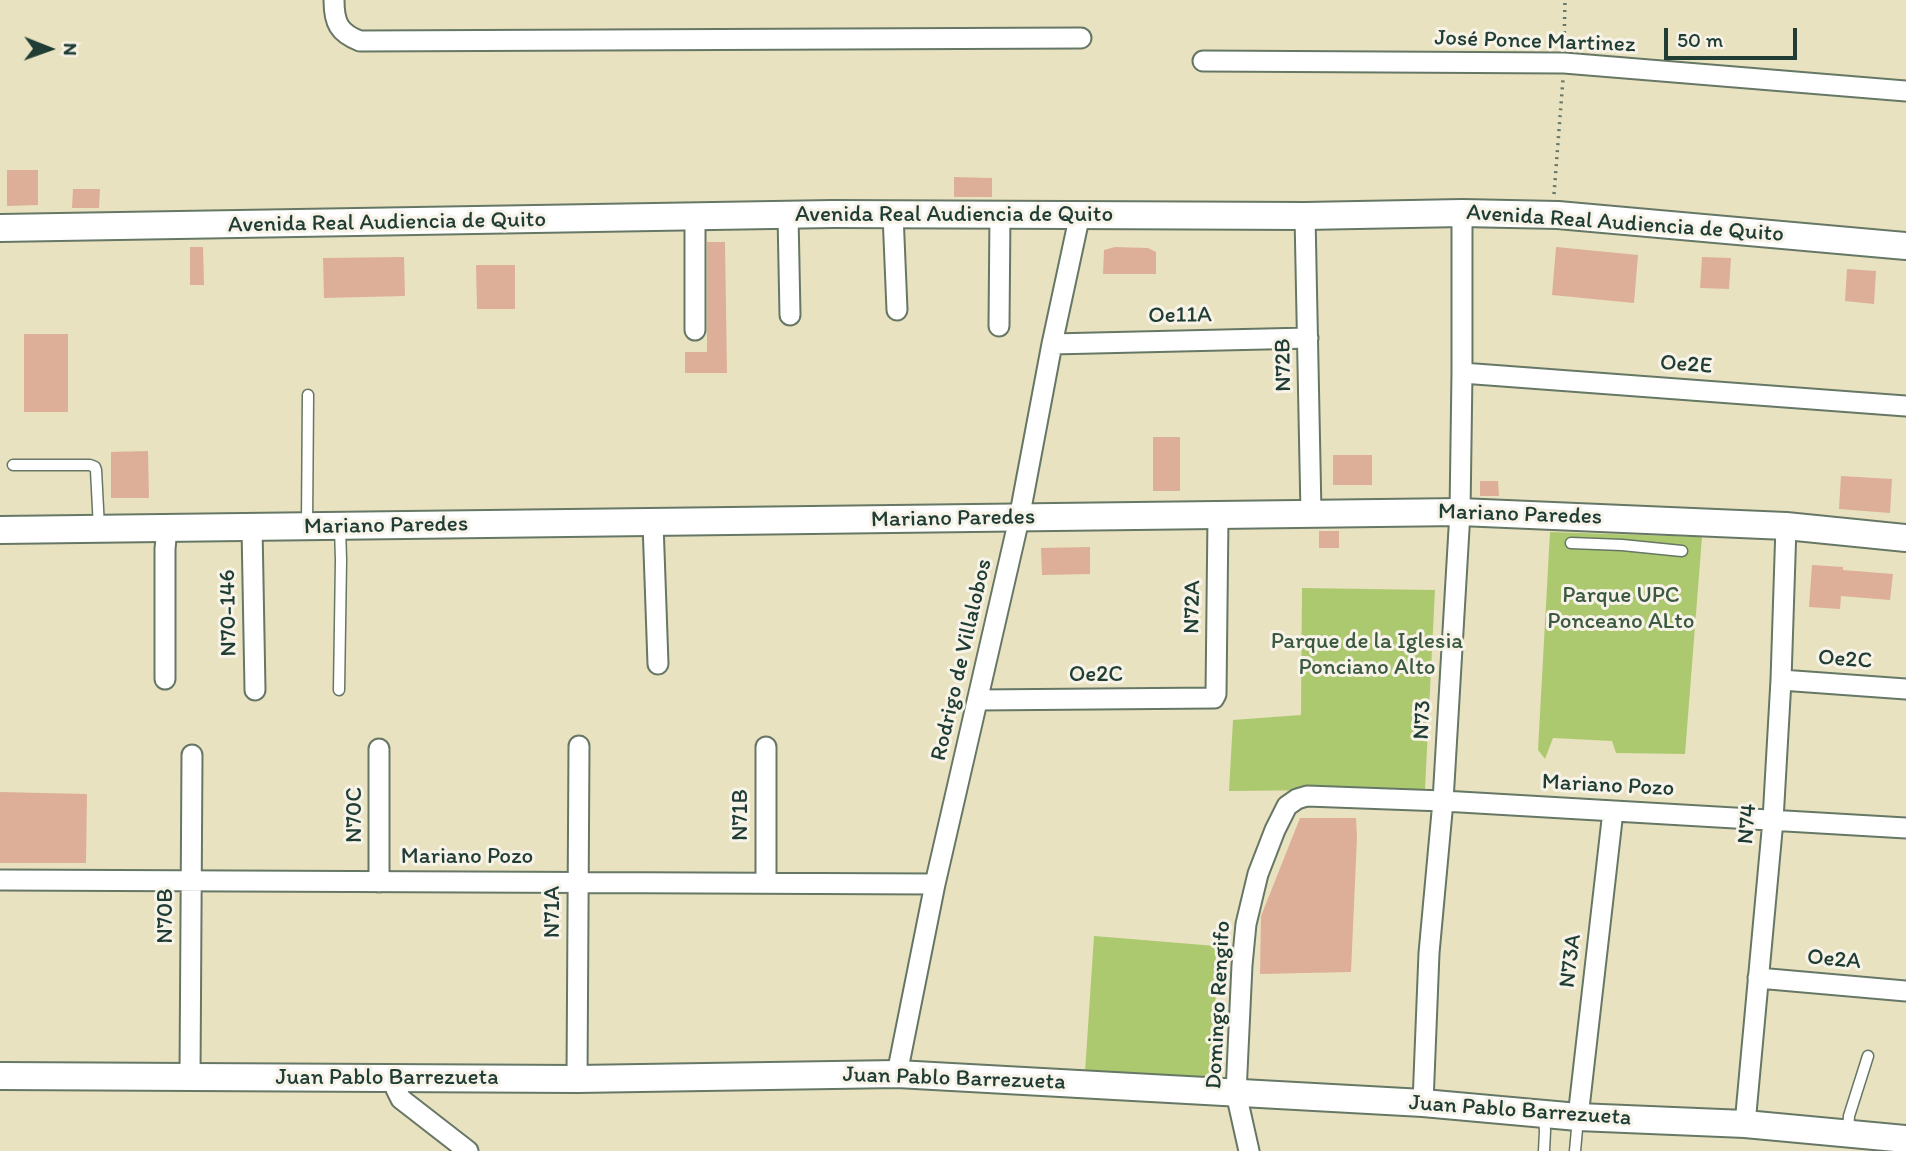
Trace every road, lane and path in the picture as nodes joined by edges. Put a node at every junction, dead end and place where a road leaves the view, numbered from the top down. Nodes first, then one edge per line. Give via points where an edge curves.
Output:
1 (334, 0) edge
2 (1565, 0) edge
3 (1081, 38) dead end
4 (1203, 61) dead end
5 (1564, 63) junction
6 (1906, 91) edge
7 (1555, 193) dead end
8 (1462, 213) junction
9 (894, 214) junction
10 (1000, 214) junction
11 (789, 215) junction
12 (1080, 215) junction
13 (1305, 216) junction
14 (695, 217) junction
15 (0, 228) edge
16 (1906, 246) edge
17 (897, 310) dead end
18 (790, 315) dead end
19 (999, 326) dead end
20 (695, 330) dead end
21 (1308, 338) junction
22 (1052, 344) junction
23 (1462, 373) junction
24 (308, 395) dead end
25 (1906, 406) edge
26 (13, 465) dead end
27 (1460, 512) junction
28 (1311, 513) junction
29 (1218, 516) junction
30 (1019, 519) junction
31 (653, 523) junction
32 (340, 526) junction
33 (1786, 526) junction
34 (307, 527) junction
35 (167, 528) junction
36 (99, 529) junction
37 (0, 530) edge
38 (252, 531) junction
39 (1623, 532) junction
40 (1906, 538) edge
41 (1571, 543) dead end
42 (1682, 551) dead end
43 (658, 664) dead end
44 (165, 679) dead end
45 (1781, 680) junction
46 (1906, 689) edge
47 (255, 690) dead end
48 (339, 690) dead end
49 (1214, 698) joint
50 (978, 700) junction
51 (579, 746) dead end
52 (766, 747) dead end
53 (379, 749) dead end
54 (192, 755) dead end
55 (1307, 796) joint
56 (1443, 801) junction
57 (1613, 811) junction
58 (1773, 820) junction
59 (1906, 828) edge
60 (0, 880) edge
61 (190, 881) junction
62 (379, 881) junction
63 (577, 882) junction
64 (766, 883) junction
65 (935, 884) junction
66 (1758, 978) junction
67 (1906, 991) edge
68 (1868, 1056) dead end
69 (897, 1074) junction
70 (0, 1076) edge
71 (190, 1076) junction
72 (396, 1079) junction
73 (578, 1079) junction
74 (1236, 1093) junction
75 (1423, 1103) junction
76 (1544, 1114) junction
77 (1578, 1117) junction
78 (1745, 1124) junction
79 (1847, 1134) junction
80 (1906, 1139) edge
81 (446, 1144) edge
82 (468, 1151) edge
83 (1250, 1151) edge
84 (1544, 1151) edge
85 (1575, 1151) edge

1 - 3 street via 340,29 360,41
2 - 5 path
4 - 5 street, José Ponce Martinez
5 - 6 street, José Ponce Martinez
5 - 7 path
8 - 13 main road, Avenida Real Audiencia de Quito
8 - 16 main road, Avenida Real Audiencia de Quito via 1558,215
8 - 23 street, N73
9 - 10 main road, Avenida Real Audiencia de Quito
9 - 11 main road, Avenida Real Audiencia de Quito
9 - 17 street
10 - 12 main road, Avenida Real Audiencia de Quito
10 - 19 street
11 - 14 main road, Avenida Real Audiencia de Quito
11 - 18 street
12 - 13 main road, Avenida Real Audiencia de Quito
12 - 22 street, Rodrigo de Villalobos
13 - 21 street, N72B
14 - 15 main road, Avenida Real Audiencia de Quito
14 - 20 street
21 - 22 street, Oe11A
21 - 28 street, N72B
22 - 30 street, Rodrigo de Villalobos
23 - 25 street, Oe2E
23 - 27 street, N73
24 - 34 lane
26 - 36 lane via 95,467
27 - 28 main road, Mariano Paredes
27 - 39 main road, Mariano Paredes
27 - 56 street, N73
28 - 29 main road, Mariano Paredes
29 - 30 main road, Mariano Paredes
29 - 49 street, N72A
30 - 31 main road, Mariano Paredes
30 - 50 street, Rodrigo de Villalobos
31 - 32 main road, Mariano Paredes
31 - 43 street
32 - 34 main road, Mariano Paredes
32 - 48 lane
33 - 39 main road, Mariano Paredes
33 - 40 main road, Mariano Paredes
33 - 45 street, N74
34 - 38 main road, Mariano Paredes
35 - 36 main road, Mariano Paredes
35 - 38 main road, Mariano Paredes
35 - 44 street
36 - 37 main road, Mariano Paredes
38 - 47 street, N70-146
39 - 41 lane
39 - 42 lane
45 - 46 street, Oe2C
45 - 58 street, N74
49 - 50 street, Oe2C
50 - 65 street, Rodrigo de Villalobos
51 - 63 street, N71A
52 - 64 street, N71B
53 - 62 street, N70C
54 - 61 street, N70B
55 - 56 street, Mariano Pozo
55 - 74 street, Domingo Rengifo via 1287,806 1270,841 1246,924
56 - 57 street, Mariano Pozo
56 - 75 street, N73 via 1429,953
57 - 58 street, Mariano Pozo
57 - 77 street, N73A
58 - 59 street, Mariano Pozo
58 - 66 street, N74
60 - 61 street, Mariano Pozo
61 - 62 street, Mariano Pozo
61 - 71 street, N70B
62 - 63 street, Mariano Pozo
63 - 64 street, Mariano Pozo
63 - 73 street, N71A
64 - 65 street, Mariano Pozo
65 - 69 street, Rodrigo de Villalobos
66 - 67 street, Oe2A
66 - 78 street, N74
68 - 79 lane
69 - 73 main road, Juan Pablo Barrezueta
69 - 74 main road, Juan Pablo Barrezueta
70 - 71 main road, Juan Pablo Barrezueta
71 - 72 main road, Juan Pablo Barrezueta
72 - 73 main road, Juan Pablo Barrezueta
72 - 81 street via 401,1099
74 - 75 main road, Juan Pablo Barrezueta
74 - 83 street, Domingo Rengifo
75 - 76 main road, Juan Pablo Barrezueta
76 - 77 main road, Juan Pablo Barrezueta
76 - 84 lane
77 - 78 main road, Juan Pablo Barrezueta
77 - 85 lane
78 - 79 main road, Juan Pablo Barrezueta
79 - 80 main road, Juan Pablo Barrezueta
81 - 82 street

